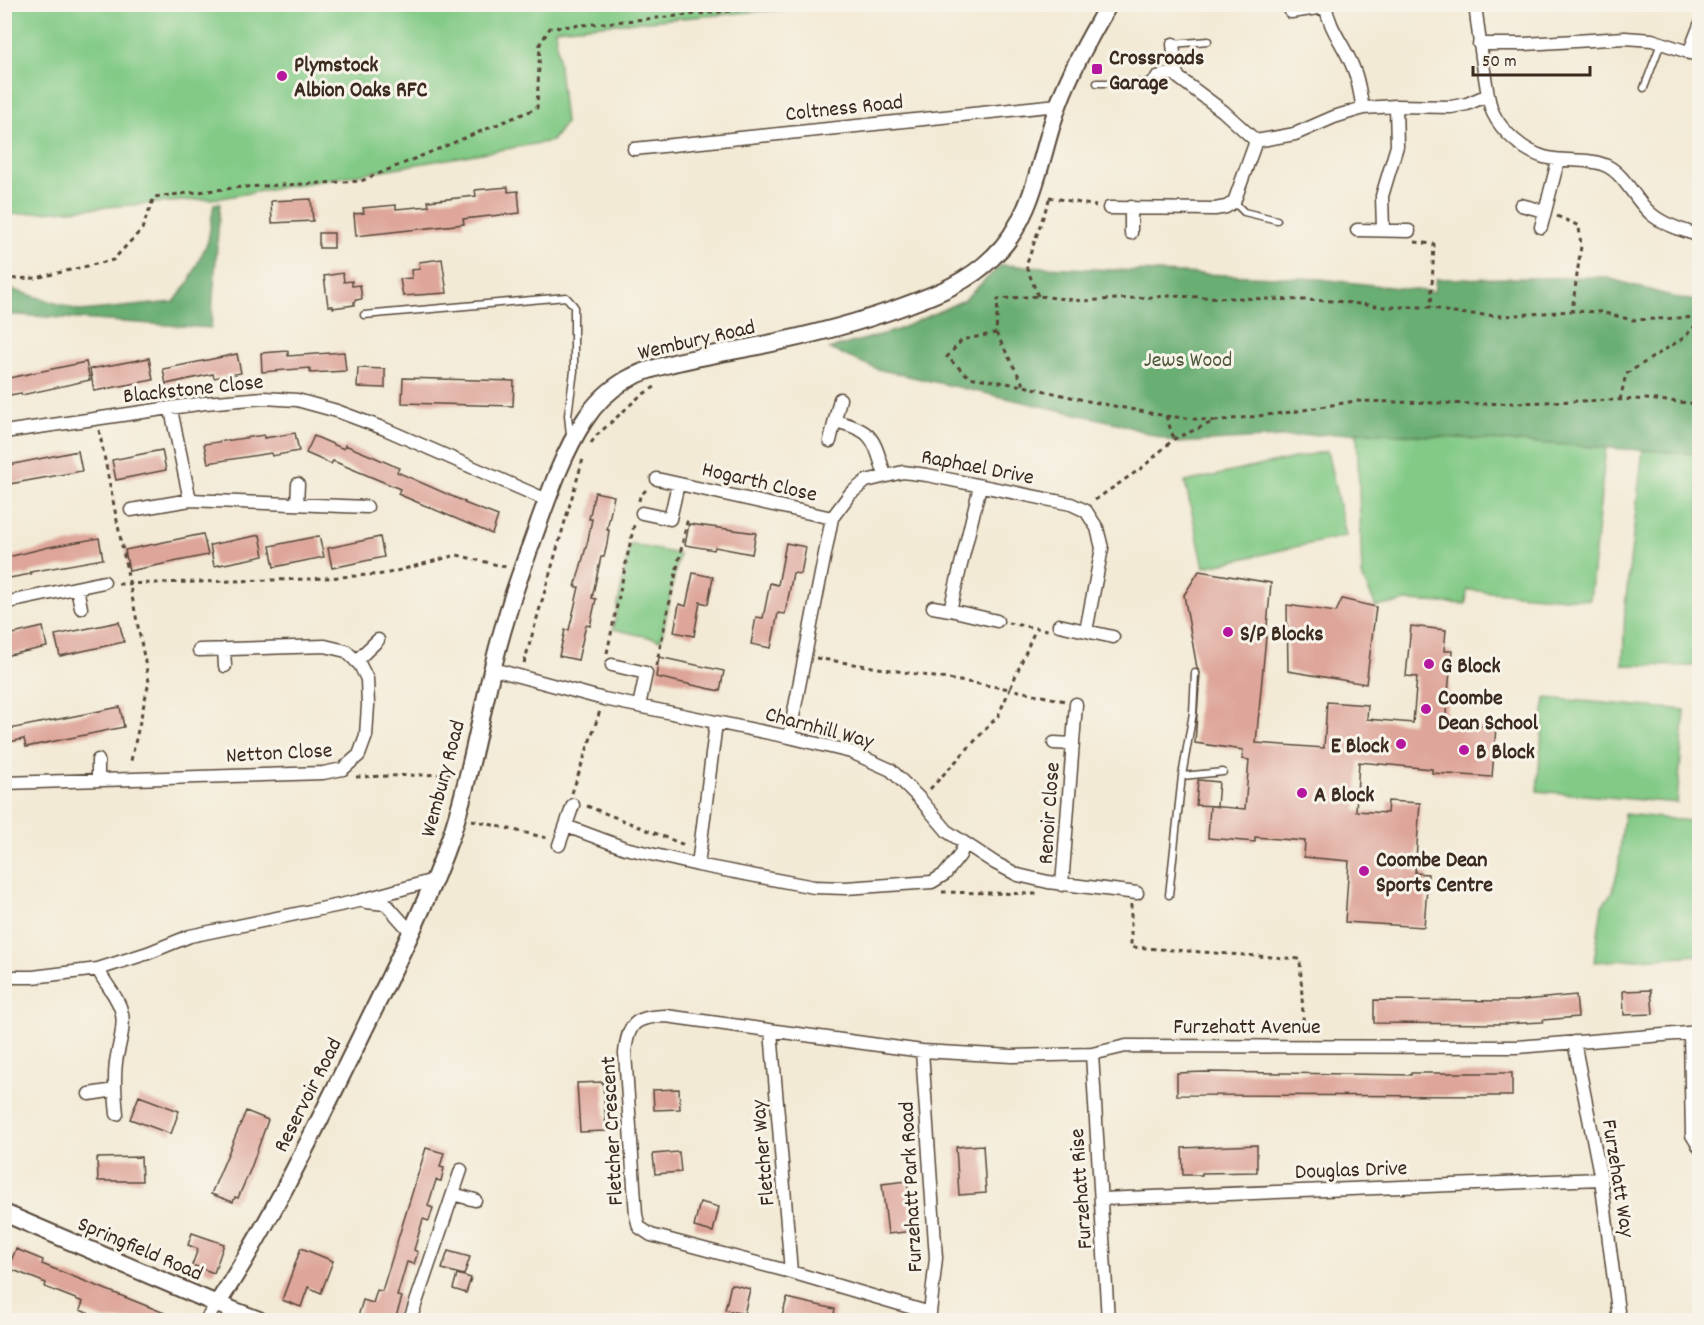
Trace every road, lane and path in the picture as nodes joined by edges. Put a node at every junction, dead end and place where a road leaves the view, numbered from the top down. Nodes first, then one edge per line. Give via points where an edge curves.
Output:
1 (805, 4) edge
2 (1109, 4) edge
3 (1475, 4) edge
4 (1325, 6) edge
5 (1292, 12) dead end
6 (1700, 25) edge
7 (1208, 41) dead end
8 (1661, 43) junction
9 (1173, 44) joint
10 (1479, 44) junction
11 (1694, 55) edge
12 (1176, 72) junction
13 (1157, 77) joint
14 (1097, 83) dead end
15 (1644, 88) dead end
16 (1488, 95) junction
17 (1058, 105) junction
18 (1396, 106) junction
19 (1363, 108) junction
20 (1256, 141) junction
21 (634, 149) dead end
22 (1558, 161) junction
23 (1031, 193) junction
24 (1050, 197) junction
25 (1234, 202) junction
26 (1521, 205) dead end
27 (1131, 207) junction
28 (1109, 208) joint
29 (1544, 211) junction
30 (1277, 220) dead end
31 (1540, 227) dead end
32 (1357, 230) dead end
33 (1383, 230) junction
34 (1409, 231) joint
35 (1131, 233) dead end
36 (1700, 236) edge
37 (4, 279) edge
38 (1038, 296) junction
39 (1431, 307) junction
40 (1572, 311) junction
41 (364, 315) dead end
42 (1700, 319) edge
43 (996, 333) junction
44 (677, 362) junction
45 (1024, 386) junction
46 (840, 399) dead end
47 (1620, 400) junction
48 (1700, 404) edge
49 (171, 410) junction
50 (1166, 416) junction
51 (97, 420) junction
52 (835, 421) junction
53 (1215, 421) junction
54 (4, 432) edge
55 (1174, 439) junction
56 (830, 441) dead end
57 (590, 445) dead end
58 (577, 449) junction
59 (885, 475) junction
60 (657, 479) joint
61 (298, 484) dead end
62 (678, 484) junction
63 (980, 486) junction
64 (190, 500) junction
65 (547, 500) junction
66 (297, 504) junction
67 (367, 507) dead end
68 (130, 510) dead end
69 (1086, 511) junction
70 (638, 513) junction
71 (832, 518) junction
72 (670, 519) junction
73 (522, 571) junction
74 (104, 582) joint
75 (128, 585) junction
76 (76, 588) junction
77 (4, 603) edge
78 (933, 607) dead end
79 (81, 608) dead end
80 (950, 610) junction
81 (997, 621) joint
82 (1059, 625) joint
83 (1036, 628) junction
84 (1086, 631) junction
85 (1113, 637) dead end
86 (378, 640) dead end
87 (224, 649) junction
88 (199, 650) dead end
89 (806, 656) junction
90 (356, 661) junction
91 (612, 665) joint
92 (225, 666) dead end
93 (493, 669) junction
94 (646, 673) junction
95 (1195, 673) dead end
96 (520, 676) junction
97 (1010, 689) junction
98 (604, 699) junction
99 (1076, 704) joint
100 (639, 706) junction
101 (716, 723) junction
102 (789, 737) junction
103 (1054, 742) dead end
104 (1073, 744) junction
105 (98, 760) dead end
106 (471, 768) junction
107 (343, 769) junction
108 (1223, 772) dead end
109 (1182, 776) junction
110 (127, 779) junction
111 (98, 780) junction
112 (4, 783) edge
113 (920, 799) junction
114 (571, 802) junction
115 (457, 816) junction
116 (566, 826) junction
117 (560, 843) joint
118 (964, 844) junction
119 (700, 850) junction
120 (698, 865) junction
121 (434, 880) junction
122 (932, 882) junction
123 (1048, 882) junction
124 (1062, 885) junction
125 (1134, 893) joint
126 (1169, 896) dead end
127 (359, 901) junction
128 (411, 932) junction
129 (98, 969) junction
130 (4, 977) edge
131 (771, 1031) junction
132 (1695, 1032) edge
133 (1574, 1042) junction
134 (1304, 1046) junction
135 (922, 1051) junction
136 (1092, 1054) junction
137 (115, 1090) junction
138 (89, 1094) dead end
139 (117, 1114) dead end
140 (1700, 1148) edge
141 (461, 1170) dead end
142 (1601, 1179) junction
143 (453, 1194) junction
144 (1101, 1199) junction
145 (475, 1200) dead end
146 (4, 1213) edge
147 (791, 1272) junction
148 (217, 1304) junction
149 (928, 1317) edge
150 (206, 1320) edge
151 (260, 1320) edge
152 (410, 1320) edge
153 (1108, 1320) edge
154 (1617, 1320) edge

1 - 37 path via 550,28 540,44 537,108 361,181 243,187 154,197 142,229 113,260 36,278
2 - 17 street, Wembury Road
3 - 10 street
4 - 5 street
4 - 19 street via 1331,30 1355,72
6 - 11 street
7 - 9 lane
8 - 10 street via 1625,38
8 - 11 street
8 - 15 lane
9 - 12 street
10 - 16 street
12 - 13 street
12 - 20 street via 1187,86
13 - 14 lane via 1145,83
16 - 18 street via 1451,107
16 - 22 street via 1493,113 1505,131 1540,156
17 - 21 street, Coltness Road
17 - 23 street, Wembury Road
18 - 19 street
18 - 33 street via 1397,146 1382,196
19 - 20 street via 1295,134
20 - 25 street
22 - 29 street
22 - 36 street via 1608,166 1651,215
23 - 24 path
23 - 44 street, Wembury Road via 1009,239 996,255 960,283 876,316 815,334
24 - 28 path
24 - 38 path via 1026,266
25 - 27 street via 1215,209
25 - 30 lane via 1244,212
26 - 29 street
27 - 28 street
27 - 35 street
29 - 31 street
29 - 40 path via 1578,226 1581,246
32 - 33 street
33 - 34 street
34 - 39 path via 1406,241 1434,244
38 - 39 path via 1083,300 1169,296
38 - 43 path via 998,298
39 - 40 path via 1453,313 1503,316
40 - 42 path via 1601,312 1632,320
41 - 58 lane via 566,297 574,306 574,371 568,415
42 - 47 path via 1682,339 1626,374
43 - 45 path
43 - 45 path via 962,340 948,357 969,377
44 - 57 path via 675,374 640,396
44 - 58 street, Wembury Road via 628,378 596,404 583,422
45 - 50 path
46 - 52 street
47 - 48 path
47 - 53 path via 1479,404 1355,401
49 - 51 street, Blackstone Close
49 - 64 street
49 - 65 street, Blackstone Close via 264,398 297,400 385,429
50 - 53 path
50 - 55 path
51 - 54 street, Blackstone Close
51 - 75 path
52 - 56 street
52 - 59 street via 856,426 871,436
53 - 55 path
55 - 69 path
58 - 65 street, Wembury Road
58 - 96 path
59 - 63 street, Raphael Drive via 903,472
59 - 71 street, Raphael Drive via 866,481
60 - 62 street, Hogarth Close
60 - 70 path via 640,496
61 - 66 street
62 - 71 street, Hogarth Close
62 - 72 street, Hogarth Close
63 - 69 street, Raphael Drive via 1071,504
63 - 80 street
64 - 66 street
64 - 68 street
65 - 73 street, Wembury Road
66 - 67 street
69 - 84 street via 1102,548
70 - 72 street
70 - 91 path via 605,663
71 - 89 street, Raphael Drive
72 - 94 path via 687,522 654,675
73 - 75 path via 457,555 385,574
73 - 93 street, Wembury Road
74 - 75 path
74 - 76 street
75 - 110 path via 149,682
76 - 77 street
76 - 79 street
78 - 80 street
80 - 81 street
81 - 83 path
82 - 83 path via 1057,632
82 - 84 street
83 - 97 path
84 - 85 street
86 - 90 street
87 - 88 street
87 - 90 street via 325,646 346,651
87 - 92 street
89 - 97 path
89 - 102 street, Raphael Drive
90 - 107 street, Netton Close via 367,679 366,736 359,755
91 - 94 street
93 - 96 street, Charnhill Way
93 - 106 street, Wembury Road
94 - 100 street
95 - 109 lane via 1193,713
96 - 98 street, Charnhill Way
97 - 99 path
97 - 113 path via 998,717
98 - 100 street, Charnhill Way
98 - 114 path
99 - 104 street, Renoir Close
100 - 101 street, Charnhill Way
101 - 102 street, Charnhill Way
101 - 119 street
102 - 113 street, Charnhill Way via 871,759 891,770
103 - 104 street, Renoir Close
104 - 124 street, Renoir Close
105 - 111 street
106 - 107 path via 454,774 351,777
106 - 115 street, Wembury Road
107 - 110 street, Netton Close via 323,773
108 - 109 lane
109 - 126 lane
110 - 111 street, Netton Close
111 - 112 street, Netton Close
113 - 118 street, Charnhill Way via 948,832
114 - 116 street
114 - 119 path
115 - 117 path
115 - 121 street, Wembury Road
116 - 117 street
116 - 120 street via 625,848
118 - 122 street via 945,874
118 - 123 street, Charnhill Way via 1018,875
119 - 120 street
120 - 122 street via 814,887
121 - 127 street
121 - 128 street, Reservoir Road
122 - 123 path via 942,892 1036,895
123 - 124 street, Charnhill Way
124 - 125 street, Charnhill Way
125 - 134 path via 1131,947 1300,959
127 - 128 street via 386,904
127 - 129 street via 190,936
128 - 148 street, Reservoir Road via 282,1192
129 - 130 street
129 - 137 street via 118,1000 123,1017
131 - 135 street, Fletcher Crescent
131 - 147 street, Fletcher Way
131 - 147 street, Fletcher Crescent via 666,1016 633,1023 625,1053 636,1215 639,1227 651,1235
132 - 133 street, Furzehatt Avenue
132 - 140 street via 1692,1135
133 - 134 street, Furzehatt Avenue via 1517,1047
133 - 142 street, Furzehatt Way
134 - 136 street, Furzehatt Avenue via 1126,1046
135 - 136 street, Furzehatt Avenue via 1012,1056
135 - 149 street, Furzehatt Park Road via 936,1258
136 - 144 street, Furzehatt Rise
137 - 138 street
137 - 139 street
141 - 143 street
142 - 144 street, Douglas Drive
142 - 154 street, Furzehatt Way
143 - 145 street
143 - 152 street
144 - 153 street, Furzehatt Rise
146 - 148 street, Springfield Road
147 - 149 street, Fletcher Crescent
148 - 150 street, Reservoir Road
148 - 151 street, Springfield Road

